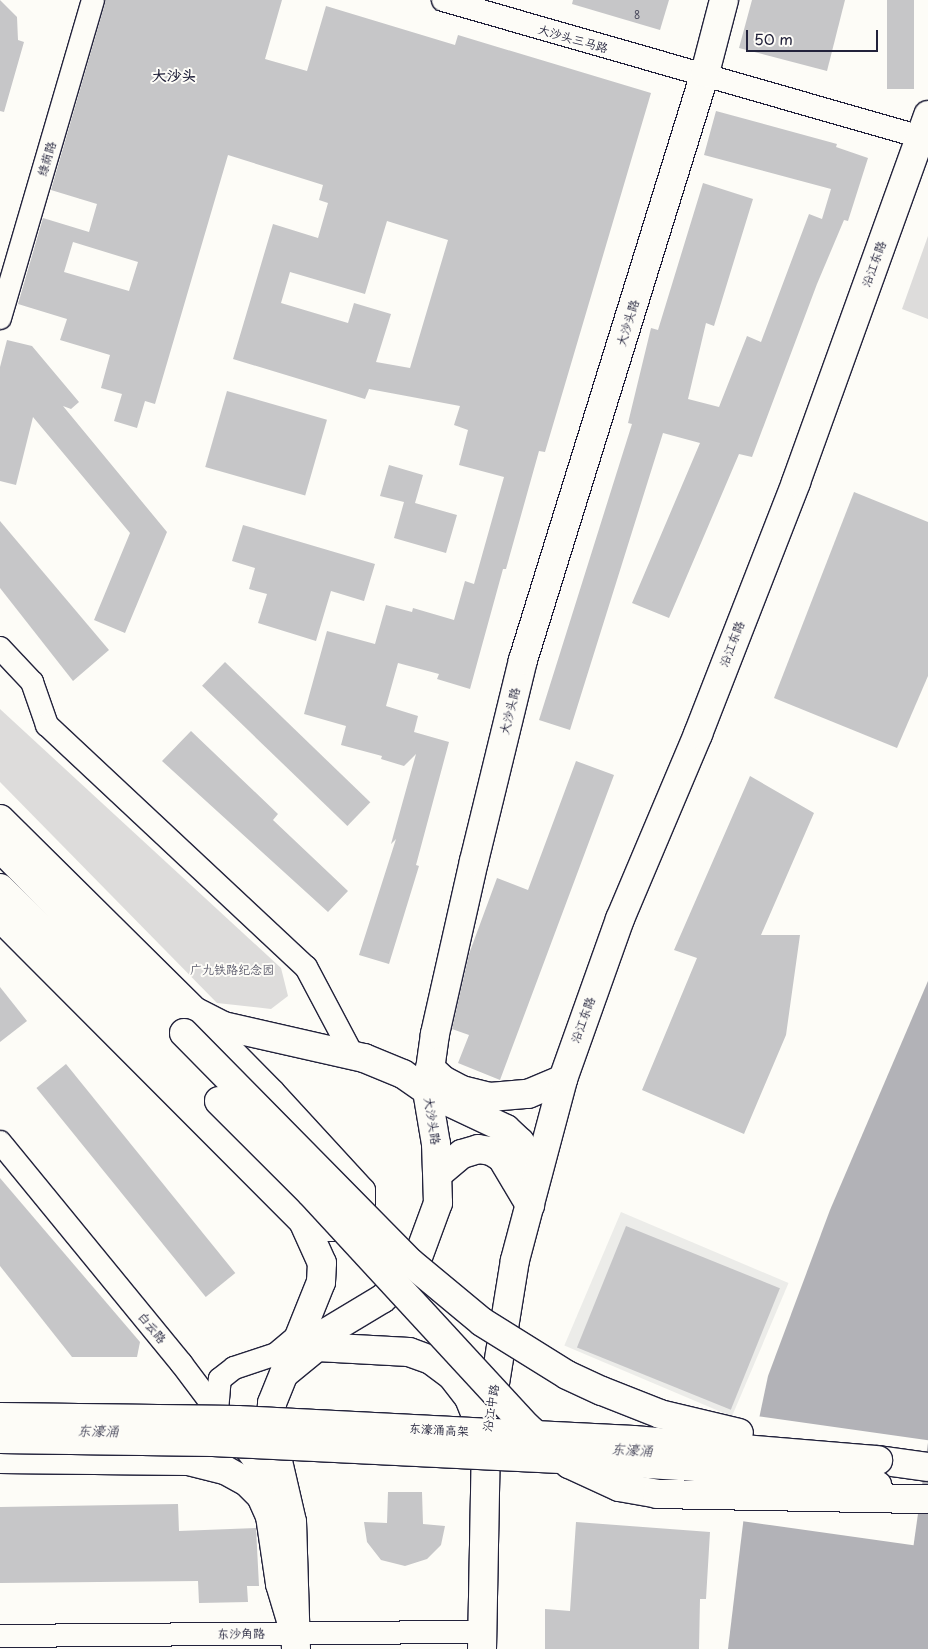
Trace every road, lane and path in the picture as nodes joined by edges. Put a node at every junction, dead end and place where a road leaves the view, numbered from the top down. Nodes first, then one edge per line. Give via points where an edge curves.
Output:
1 (93, 0) edge
2 (443, 0) edge
3 (495, 0) edge
4 (724, 0) edge
5 (705, 73) junction
6 (924, 126) edge
7 (0, 318) edge
8 (0, 648) edge
9 (0, 819) edge
10 (0, 848) edge
11 (0, 888) edge
12 (0, 917) edge
13 (189, 1022) junction
14 (352, 1054) junction
15 (564, 1079) junction
16 (428, 1080) junction
17 (0, 1142) edge
18 (538, 1172) junction
19 (438, 1174) junction
20 (530, 1205) junction
21 (303, 1221) junction
22 (301, 1333) junction
23 (284, 1374) junction
24 (217, 1411) junction
25 (0, 1417) edge
26 (0, 1439) edge
27 (486, 1439) junction
28 (0, 1459) edge
29 (928, 1467) edge
30 (878, 1472) junction
31 (928, 1493) edge
32 (928, 1499) edge
33 (292, 1522) junction
34 (0, 1636) edge
35 (296, 1641) edge
36 (482, 1641) edge
37 (32, 1642) edge
38 (109, 1642) edge
39 (200, 1642) edge

1 - 7 street, 绿荫路
2 - 5 street, 大沙头三马路 via 665,66
3 - 5 street, 大沙头三马路 via 668,52
4 - 5 main road, 大沙头路
5 - 6 street, 大沙头三马路
5 - 16 main road, 大沙头路 via 523,660 472,871
6 - 15 main road, 沿江东路 via 792,491 698,734 620,919
8 - 14 street via 32,682 48,724 306,967
9 - 13 main road
10 - 13 main road
11 - 32 main road, bridge via 311,1193 527,1427 569,1464 619,1486 658,1494
12 - 21 main road
13 - 14 main road via 223,1026
13 - 21 street via 273,1091 364,1190 364,1205 335,1230 315,1230
13 - 30 main road, bridge via 412,1263 468,1312 514,1344 586,1384 660,1414
14 - 16 main road
15 - 16 main road via 528,1094 490,1097 462,1090 443,1080
15 - 18 main road, 沿江东路
16 - 18 main road via 506,1129 520,1142
16 - 19 main road, 大沙头路
17 - 24 street, 白云路
18 - 20 main road, 沿江中路
19 - 20 main road via 462,1154 478,1149 491,1151 502,1158
19 - 23 main road, 大沙头路 via 438,1203 417,1260 404,1280 382,1299 312,1341
20 - 27 main road, 沿江中路 via 515,1260
21 - 22 main road via 322,1263 315,1304
22 - 23 main road
22 - 24 street via 276,1354 234,1368 220,1379
23 - 27 main road via 317,1347 409,1352 431,1360 452,1376 469,1398
23 - 33 main road via 272,1403 270,1427
24 - 33 street, 白云路 via 272,1484
25 - 30 main road, 东濠涌高架, bridge via 237,1420 634,1440
26 - 30 main road, bridge via 336,1448
27 - 36 main road, 沿江中路
28 - 35 main road via 188,1461 225,1470 261,1496 270,1516 280,1584
29 - 30 main road
30 - 31 main road
33 - 35 main road
34 - 37 street, 东沙角路
35 - 36 street, 东沙角路
35 - 39 street, 东沙角路
37 - 38 street, 东沙角路
38 - 39 street, 东沙角路

